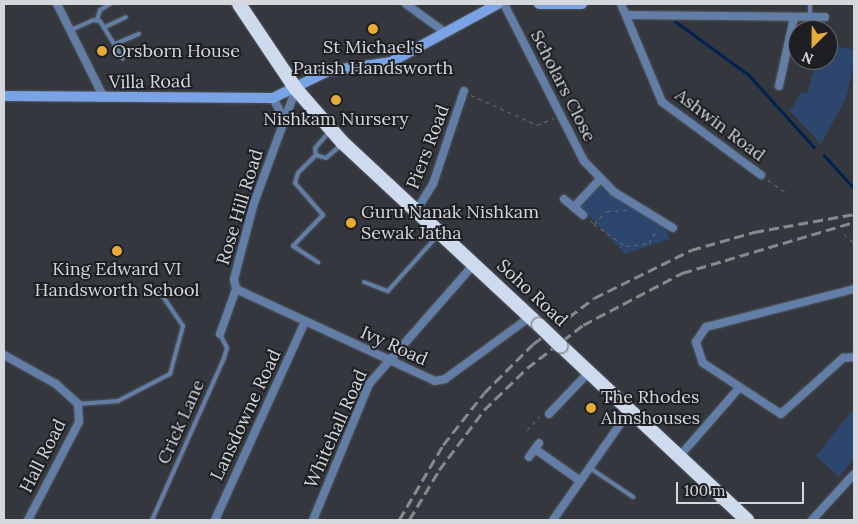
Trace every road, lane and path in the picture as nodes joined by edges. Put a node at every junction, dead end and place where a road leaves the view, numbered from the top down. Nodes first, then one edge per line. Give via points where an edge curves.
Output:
1 (57, 4) edge
2 (98, 4) edge
3 (110, 4) edge
4 (239, 4) edge
5 (406, 4) edge
6 (498, 4) edge
7 (504, 4) edge
8 (539, 4) edge
9 (582, 4) edge
10 (621, 4) edge
11 (810, 4) edge
12 (100, 10) junction
13 (626, 15) junction
14 (126, 17) dead end
15 (825, 17) dead end
16 (794, 18) junction
17 (810, 18) junction
18 (97, 20) junction
19 (105, 27) junction
20 (71, 30) junction
21 (443, 30) junction
22 (139, 34) dead end
23 (115, 44) junction
24 (123, 60) dead end
25 (779, 86) dead end
26 (296, 89) junction
27 (464, 91) joint
28 (4, 96) edge
29 (104, 98) junction
30 (273, 98) junction
31 (560, 114) junction
32 (284, 119) junction
33 (331, 130) junction
34 (343, 143) junction
35 (316, 155) junction
36 (761, 175) joint
37 (600, 179) junction
38 (788, 194) dead end
39 (564, 199) dead end
40 (630, 206) junction
41 (574, 207) junction
42 (416, 212) junction
43 (636, 213) dead end
44 (583, 215) joint
45 (651, 222) dead end
46 (594, 224) junction
47 (673, 228) dead end
48 (439, 233) junction
49 (844, 234) dead end
50 (854, 243) edge
51 (318, 262) dead end
52 (474, 264) junction
53 (364, 282) dead end
54 (236, 289) junction
55 (854, 289) edge
56 (160, 292) dead end
57 (535, 321) junction
58 (305, 322) junction
59 (220, 334) joint
60 (4, 355) edge
61 (854, 356) edge
62 (387, 359) junction
63 (589, 372) junction
64 (739, 388) junction
65 (78, 404) junction
66 (630, 410) junction
67 (549, 414) joint
68 (527, 430) dead end
69 (529, 456) dead end
70 (679, 456) junction
71 (589, 467) junction
72 (854, 474) edge
73 (579, 480) junction
74 (633, 497) dead end
75 (28, 520) edge
76 (152, 520) edge
77 (215, 520) edge
78 (313, 520) edge
79 (553, 520) edge
80 (747, 520) edge
81 (812, 520) edge

1 - 20 street
2 - 12 lane
3 - 12 lane
4 - 26 highway, Soho Road
5 - 21 street
6 - 21 main road, Villa Road
7 - 31 street, Scholars Close
8 - 9 main road
10 - 13 street
11 - 17 lane
12 - 18 lane
13 - 16 street
13 - 36 street, Ashwin Road via 662,102
14 - 19 lane
15 - 17 street
16 - 17 street
16 - 25 street
18 - 19 lane
18 - 20 lane
19 - 23 lane
20 - 29 street
21 - 26 main road, Villa Road via 391,62 328,71
22 - 23 lane
23 - 24 lane
26 - 30 main road, Villa Road
26 - 32 street, Rose Hill Road
26 - 33 highway, Soho Road
27 - 31 path via 537,125
27 - 42 street, Piers Road via 433,184
28 - 29 main road, Villa Road
29 - 30 main road, Villa Road
30 - 32 street
31 - 37 street, Scholars Close via 584,161
32 - 54 street, Rose Hill Road via 254,203 234,279
33 - 34 highway, Soho Road
33 - 35 lane via 315,148
34 - 35 lane via 326,158
34 - 42 highway, Soho Road
35 - 51 lane via 298,172 295,183 322,214 293,246
36 - 38 path
37 - 40 street, Scholars Close
37 - 41 street
39 - 41 street
40 - 43 path
40 - 46 path via 607,211
40 - 47 street, Scholars Close
41 - 44 street
42 - 48 highway, Soho Road
44 - 46 path
45 - 46 path via 658,227 656,238 634,246
48 - 52 highway, Soho Road
48 - 53 lane via 388,292
49 - 50 path
52 - 57 highway, Soho Road
52 - 62 street, Whitehall Road
54 - 58 street, Ivy Road
54 - 59 street, Rose Hill Road
55 - 64 street via 701,331 696,342 699,356
56 - 65 lane via 183,326 170,374 118,401
57 - 62 street, Ivy Road via 445,379 435,381
57 - 63 highway, Soho Road, bridge
58 - 62 street, Ivy Road
58 - 77 street, Lansdowne Road
59 - 76 lane, Crick Lane via 227,348 224,358
60 - 65 street, Hall Road via 56,384
61 - 64 street via 843,358 781,414
62 - 78 street, Whitehall Road via 369,384
63 - 66 highway, Soho Road
63 - 67 street
64 - 70 street
65 - 75 street, Hall Road via 79,422
66 - 70 highway, Soho Road
66 - 71 street
67 - 68 path via 544,413
69 - 73 street via 537,446
70 - 80 highway, Soho Road
71 - 73 street
71 - 74 lane
72 - 81 street
73 - 79 street

